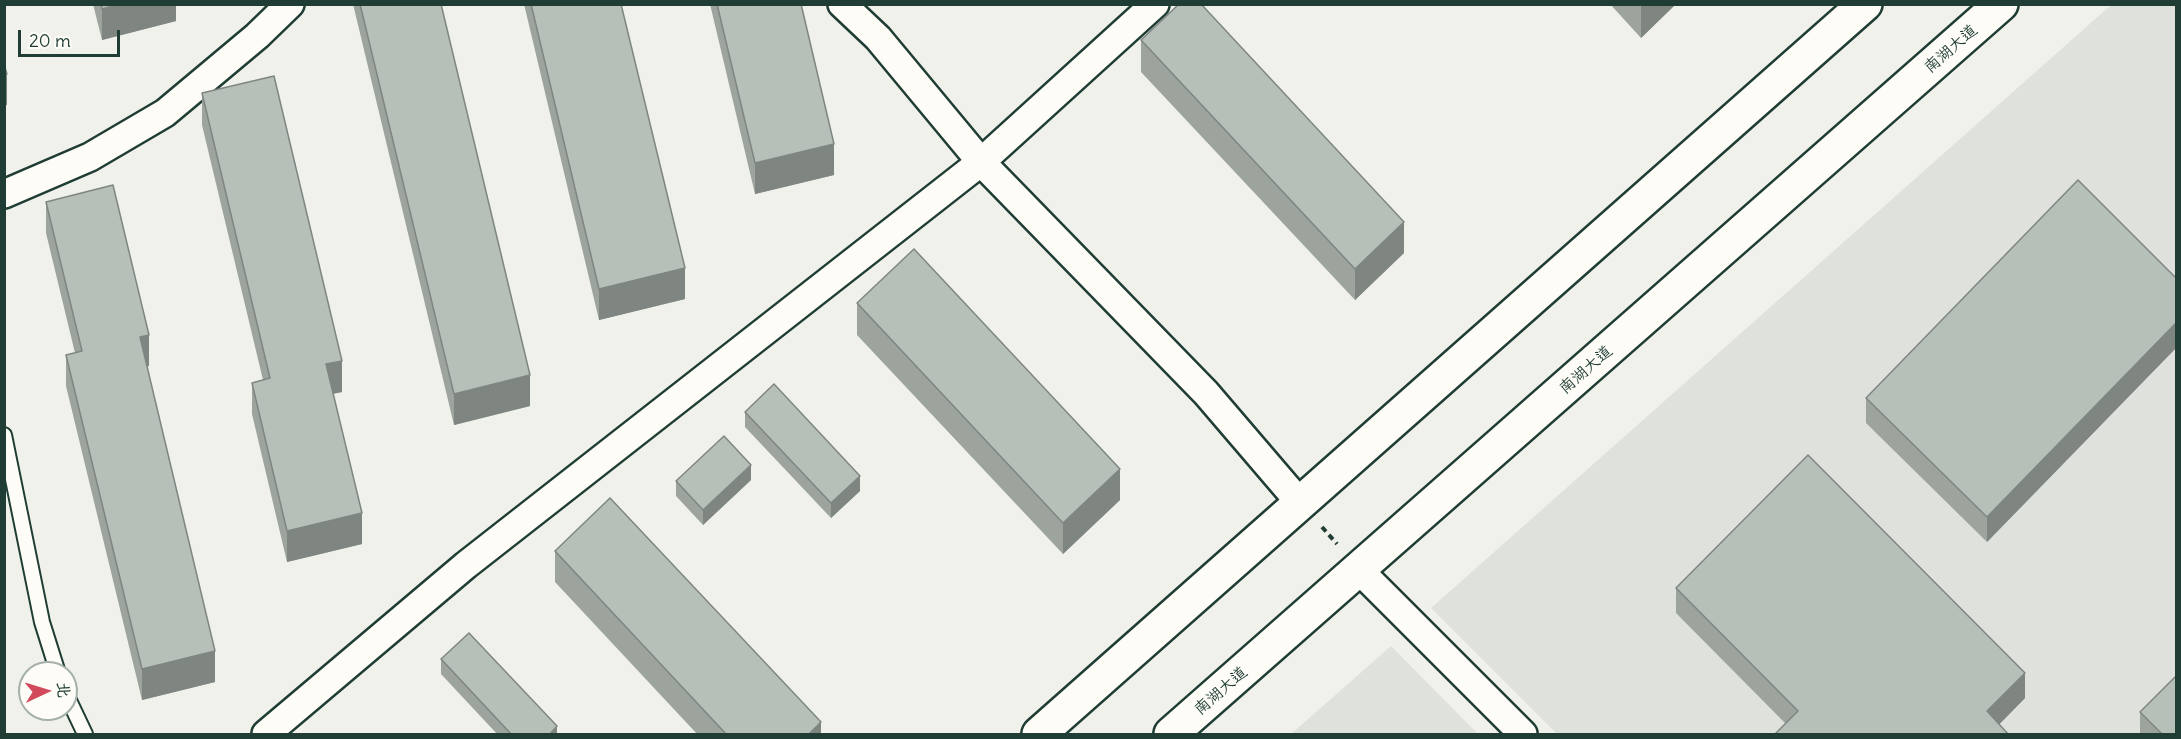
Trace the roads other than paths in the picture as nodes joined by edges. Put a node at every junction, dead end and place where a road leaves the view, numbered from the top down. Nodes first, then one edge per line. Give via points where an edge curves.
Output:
1 (290, 4) edge
2 (842, 4) edge
3 (1155, 4) edge
4 (1865, 4) edge
5 (2001, 4) edge
6 (981, 162) junction
7 (4, 194) edge
8 (4, 435) edge
9 (1301, 504) junction
10 (1359, 570) junction
11 (54, 661) edge
12 (78, 720) edge
13 (85, 735) edge
14 (266, 735) edge
15 (1039, 735) edge
16 (1171, 735) edge
17 (1523, 735) edge

1 - 7 street via 258,36 165,113 90,157
2 - 6 street via 878,38
3 - 6 street
4 - 9 main road
5 - 10 main road, 南湖大道
6 - 9 street via 1206,393
6 - 14 street via 466,565
8 - 11 lane via 42,622
9 - 15 main road
10 - 16 main road, 南湖大道
10 - 17 street
12 - 13 lane

